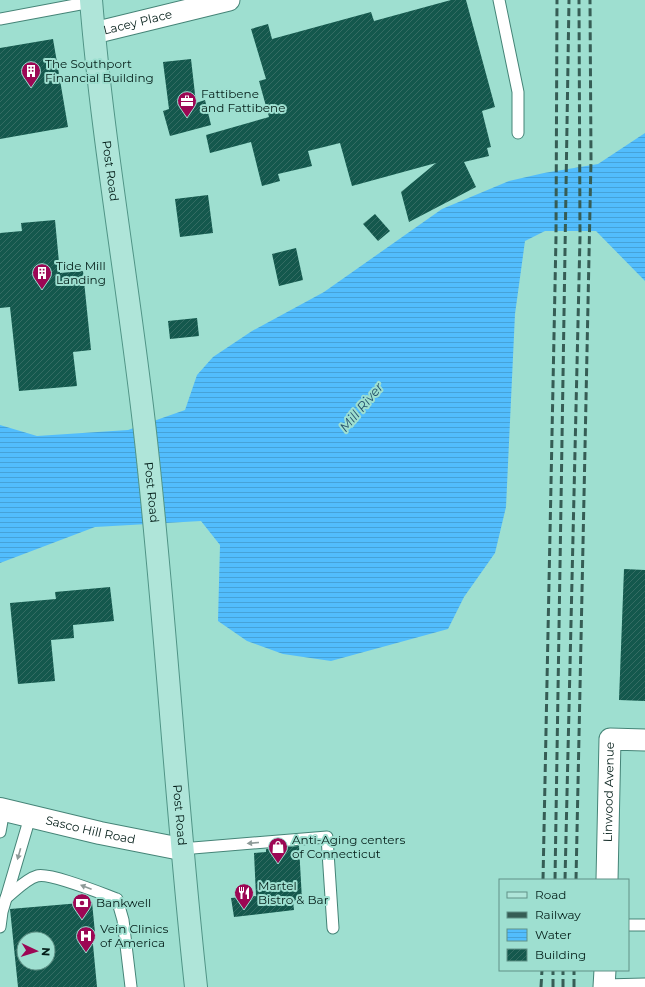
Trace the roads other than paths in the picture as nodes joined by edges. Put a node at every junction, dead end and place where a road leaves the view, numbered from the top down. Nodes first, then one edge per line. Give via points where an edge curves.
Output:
1 (229, 0) edge
2 (499, 0) edge
3 (91, 1) edge
4 (0, 19) edge
5 (94, 33) junction
6 (518, 132) dead end
7 (645, 740) edge
8 (2, 810) edge
9 (30, 817) junction
10 (0, 832) edge
11 (181, 849) junction
12 (607, 879) edge
13 (6, 898) junction
14 (629, 925) edge
15 (645, 925) edge
16 (0, 926) edge
17 (333, 928) dead end
18 (605, 981) edge
19 (645, 984) edge
20 (131, 987) edge
21 (196, 987) edge

1 - 5 street, Lacey Place
2 - 6 lane via 518,92
3 - 4 lane
3 - 5 main road, Post Road
5 - 11 main road, Post Road via 146,439
7 - 12 street, Linwood Avenue via 610,739
8 - 9 street, Sasco Hill Road
8 - 10 lane
9 - 11 street, Sasco Hill Road via 100,834
9 -> 13 lane
17 -> 11 lane via 327,837
11 - 21 main road, Post Road
13 - 16 lane
20 -> 13 lane via 118,899 74,883 38,875
14 - 15 lane
18 - 19 lane

